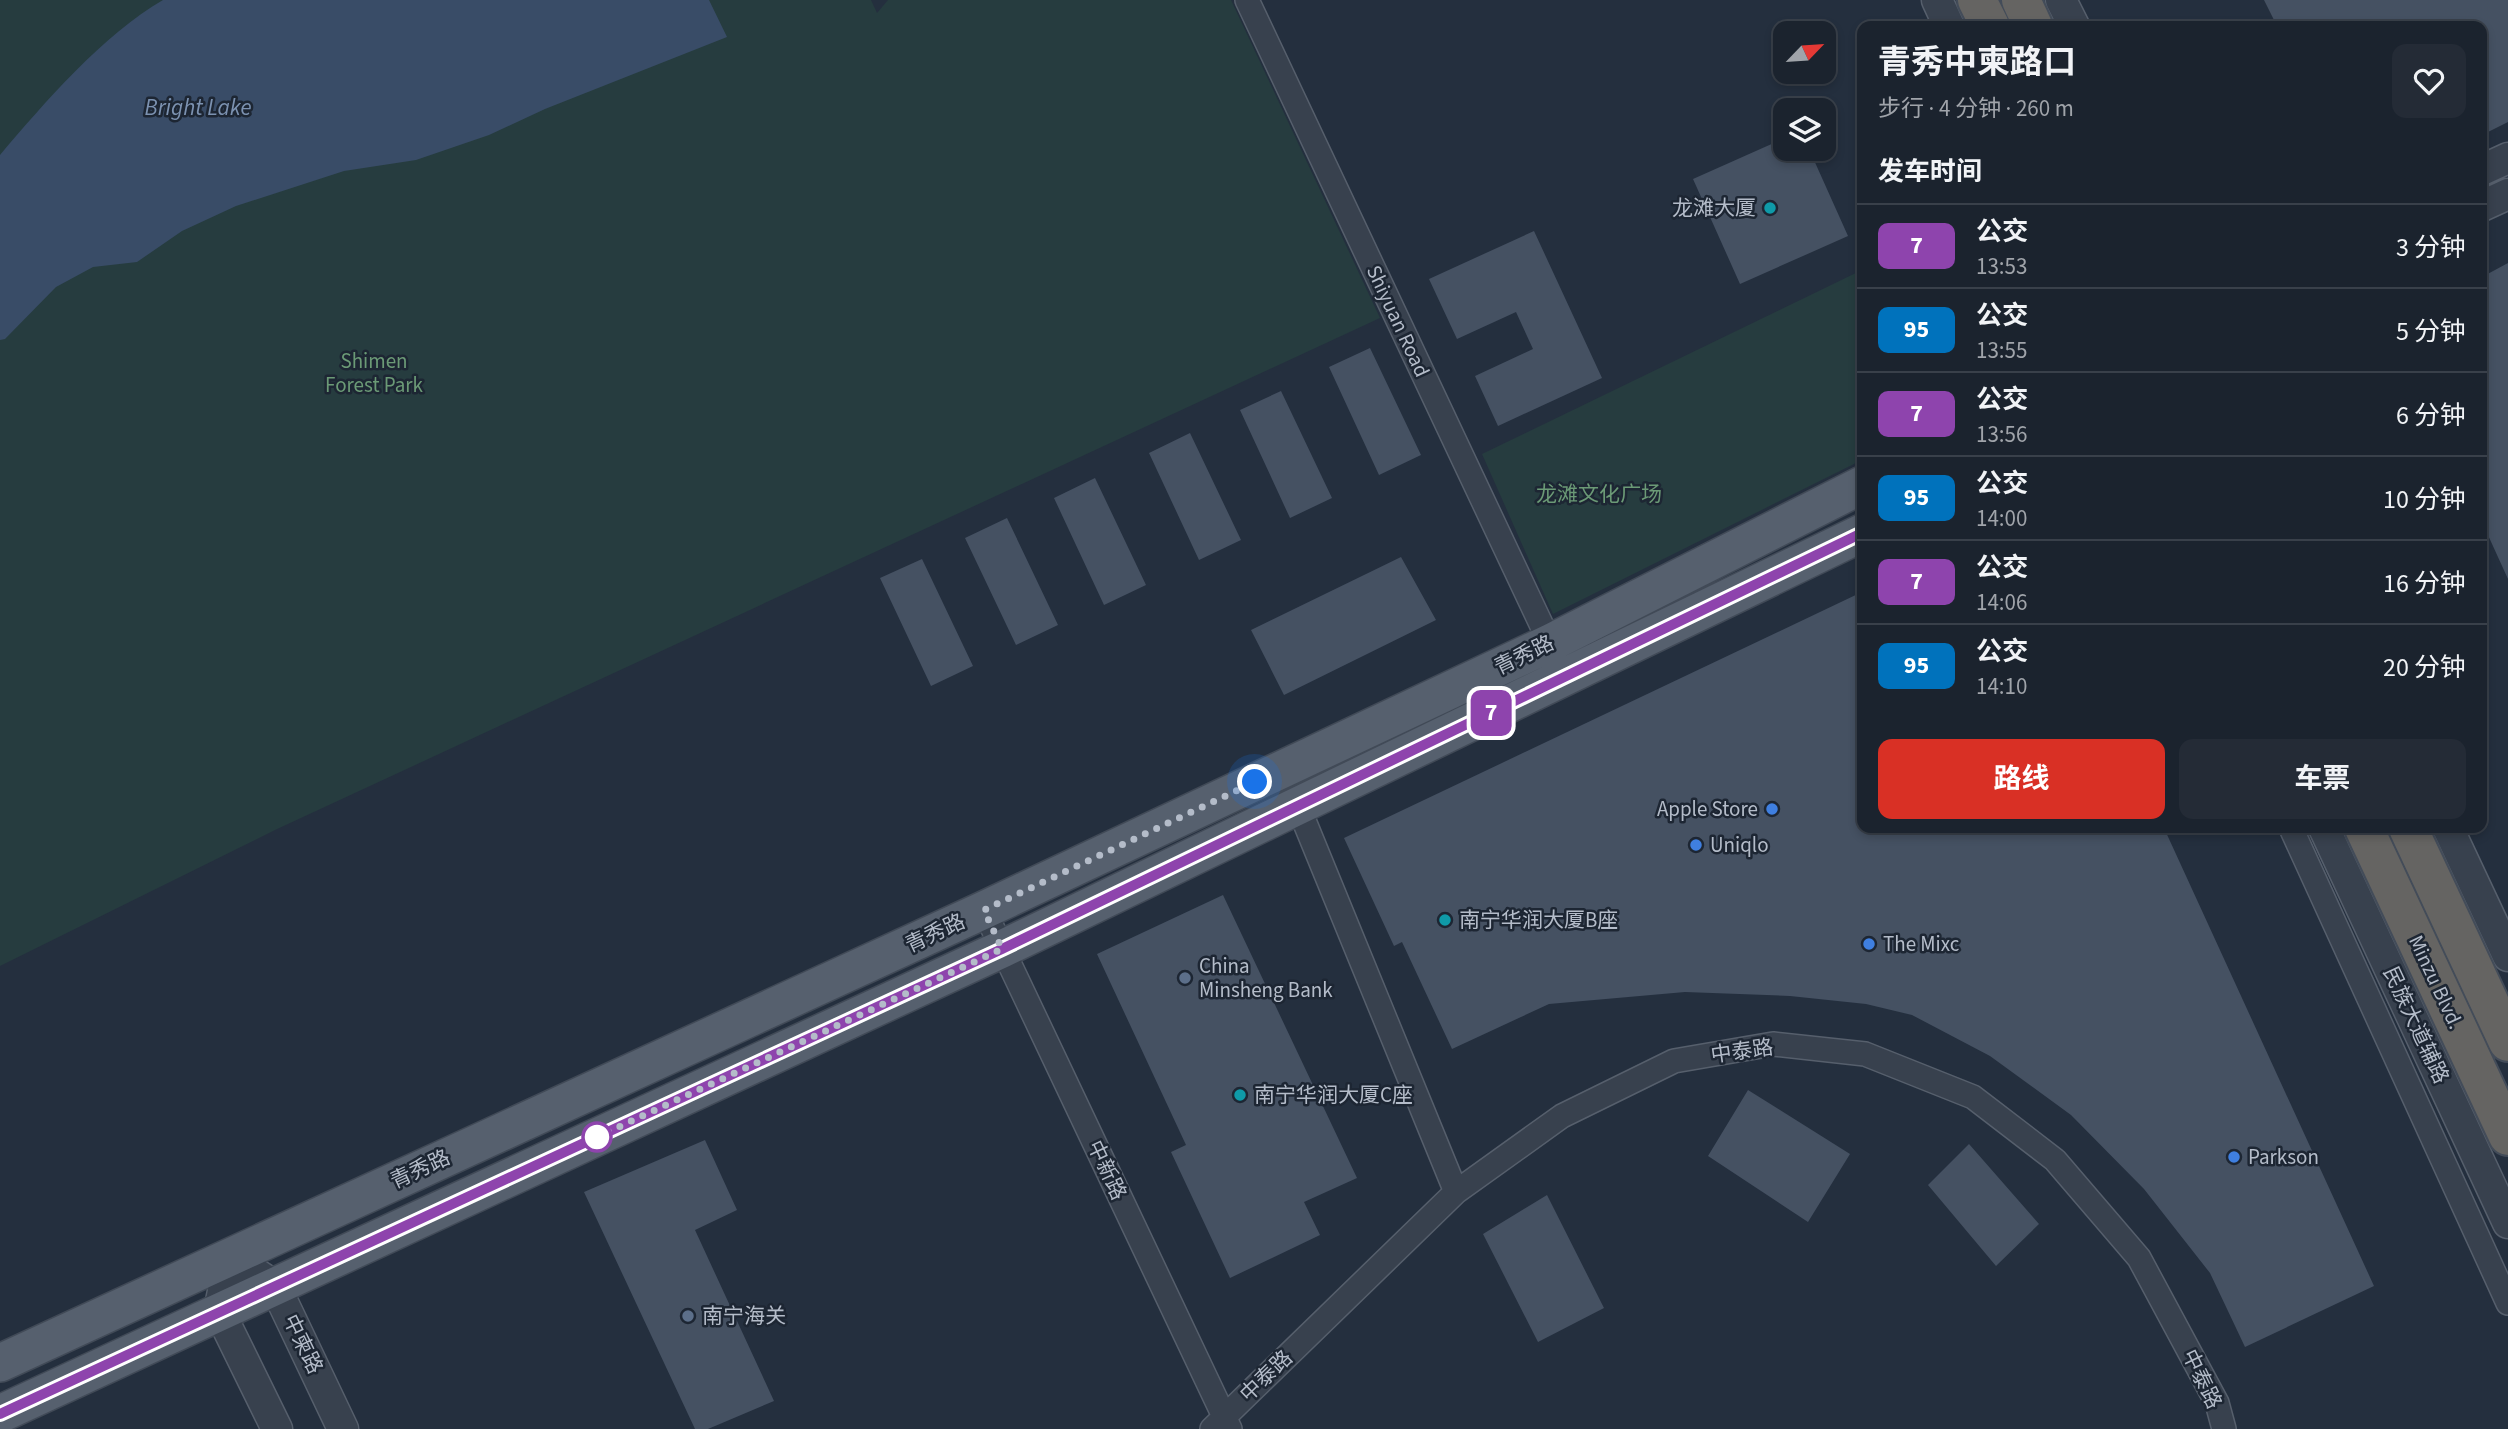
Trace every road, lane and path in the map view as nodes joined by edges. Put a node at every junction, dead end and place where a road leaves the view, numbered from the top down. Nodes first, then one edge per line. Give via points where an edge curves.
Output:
1 (1247, 0) edge
2 (1937, 0) edge
3 (1978, 0) edge
4 (2021, 0) edge
5 (2061, 0) edge
6 (1947, 21) edge
7 (1988, 21) edge
8 (2031, 21) edge
9 (2072, 21) edge
10 (2508, 158) edge
11 (2487, 168) edge
12 (2508, 194) edge
13 (2487, 204) edge
14 (1857, 488) edge
15 (1857, 535) edge
16 (1550, 643) junction
17 (1298, 806) junction
18 (2293, 833) edge
19 (2326, 833) edge
20 (2366, 833) edge
21 (2410, 833) edge
22 (2450, 833) edge
23 (984, 910) junction
24 (1002, 949) junction
25 (2508, 956) edge
26 (2508, 1042) edge
27 (2508, 1136) edge
28 (1456, 1192) junction
29 (2508, 1223) edge
30 (230, 1257) junction
31 (275, 1286) junction
32 (2508, 1303) edge
33 (219, 1311) junction
34 (0, 1363) edge
35 (0, 1414) edge
36 (1222, 1425) edge
37 (277, 1429) edge
38 (343, 1429) edge
39 (2224, 1429) edge

1 - 16 street, Shiyuan Road
2 - 6 street
3 - 7 highway
4 - 8 highway
5 - 9 street
10 - 11 street
12 - 13 street
14 - 16 main road, 青秀路
15 - 17 main road, 青秀路
16 - 23 main road, 青秀路
17 - 24 main road, 青秀路
17 - 28 street
18 - 32 street
19 - 29 street, 民族大道辅路
20 - 27 highway, Minzu Blvd.
21 - 26 highway, Minzu Blvd.
22 - 25 street
23 - 24 street, 中新路
23 - 30 main road, 青秀路
24 - 31 main road, 青秀路
24 - 36 street, 中新路
28 - 36 street, 中泰路
28 - 39 street, 中泰路 via 1562,1116 1674,1061 1773,1044 1865,1054 1973,1097 2054,1160 2139,1258 2217,1403
30 - 31 street
30 - 33 street
30 - 34 main road, 青秀路
31 - 33 main road, 青秀路
31 - 38 street, 中柬路
33 - 35 main road, 青秀路
33 - 37 street

